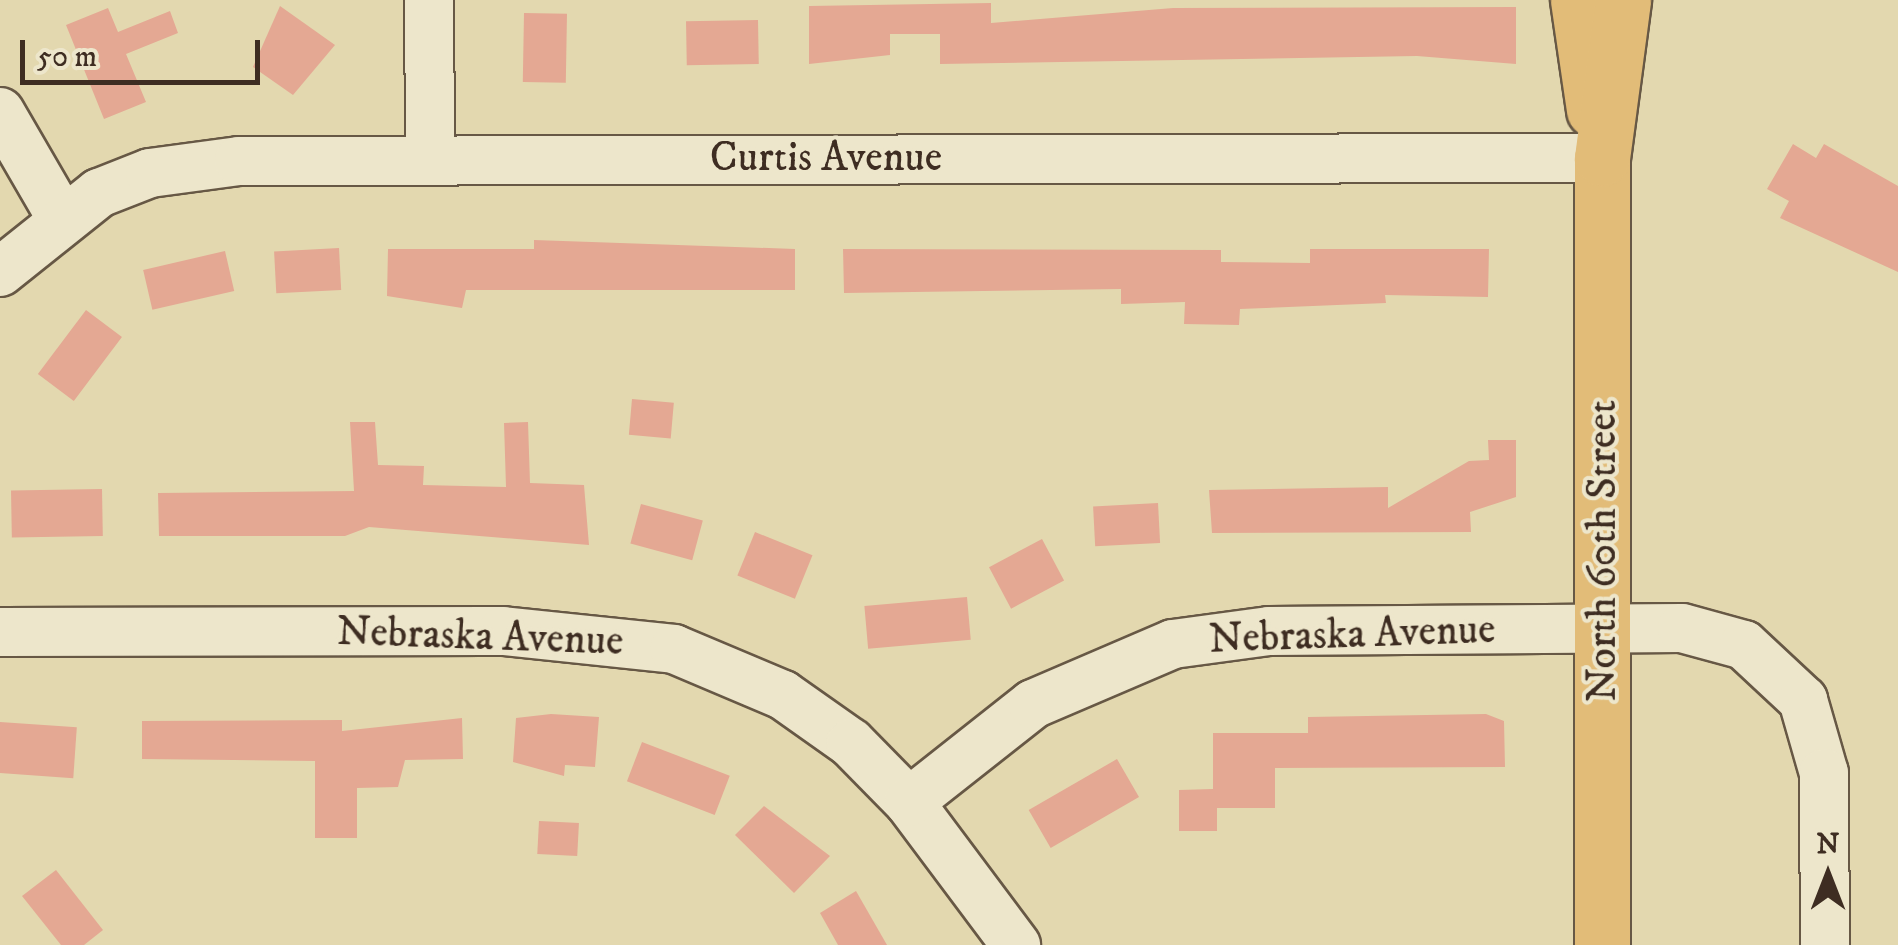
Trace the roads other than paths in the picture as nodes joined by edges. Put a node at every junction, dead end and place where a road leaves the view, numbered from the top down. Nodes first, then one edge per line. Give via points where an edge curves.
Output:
1 (429, 0) edge
2 (1578, 0) edge
3 (1623, 0) edge
4 (0, 112) edge
5 (1602, 158) junction
6 (430, 159) junction
7 (62, 220) junction
8 (0, 272) edge
9 (1603, 628) junction
10 (0, 632) edge
11 (909, 802) junction
12 (1016, 945) edge
13 (1602, 945) edge
14 (1824, 945) edge

1 - 6 street
2 - 5 main road, North 60th Street
3 - 5 main road, North 60th Street
4 - 7 street
5 - 6 street, Curtis Avenue
5 - 9 main road, North 60th Street
6 - 7 street, Curtis Avenue via 182,166 99,193
7 - 8 street, Curtis Avenue
9 - 11 street, Nebraska Avenue via 1270,631 1174,644 1033,704
9 - 13 main road, North 60th Street
9 - 14 street, Nebraska Avenue via 1682,628 1744,645 1803,700 1824,772
10 - 11 street, Nebraska Avenue via 502,631 636,640 782,695 851,743
11 - 12 street, Nebraska Avenue

